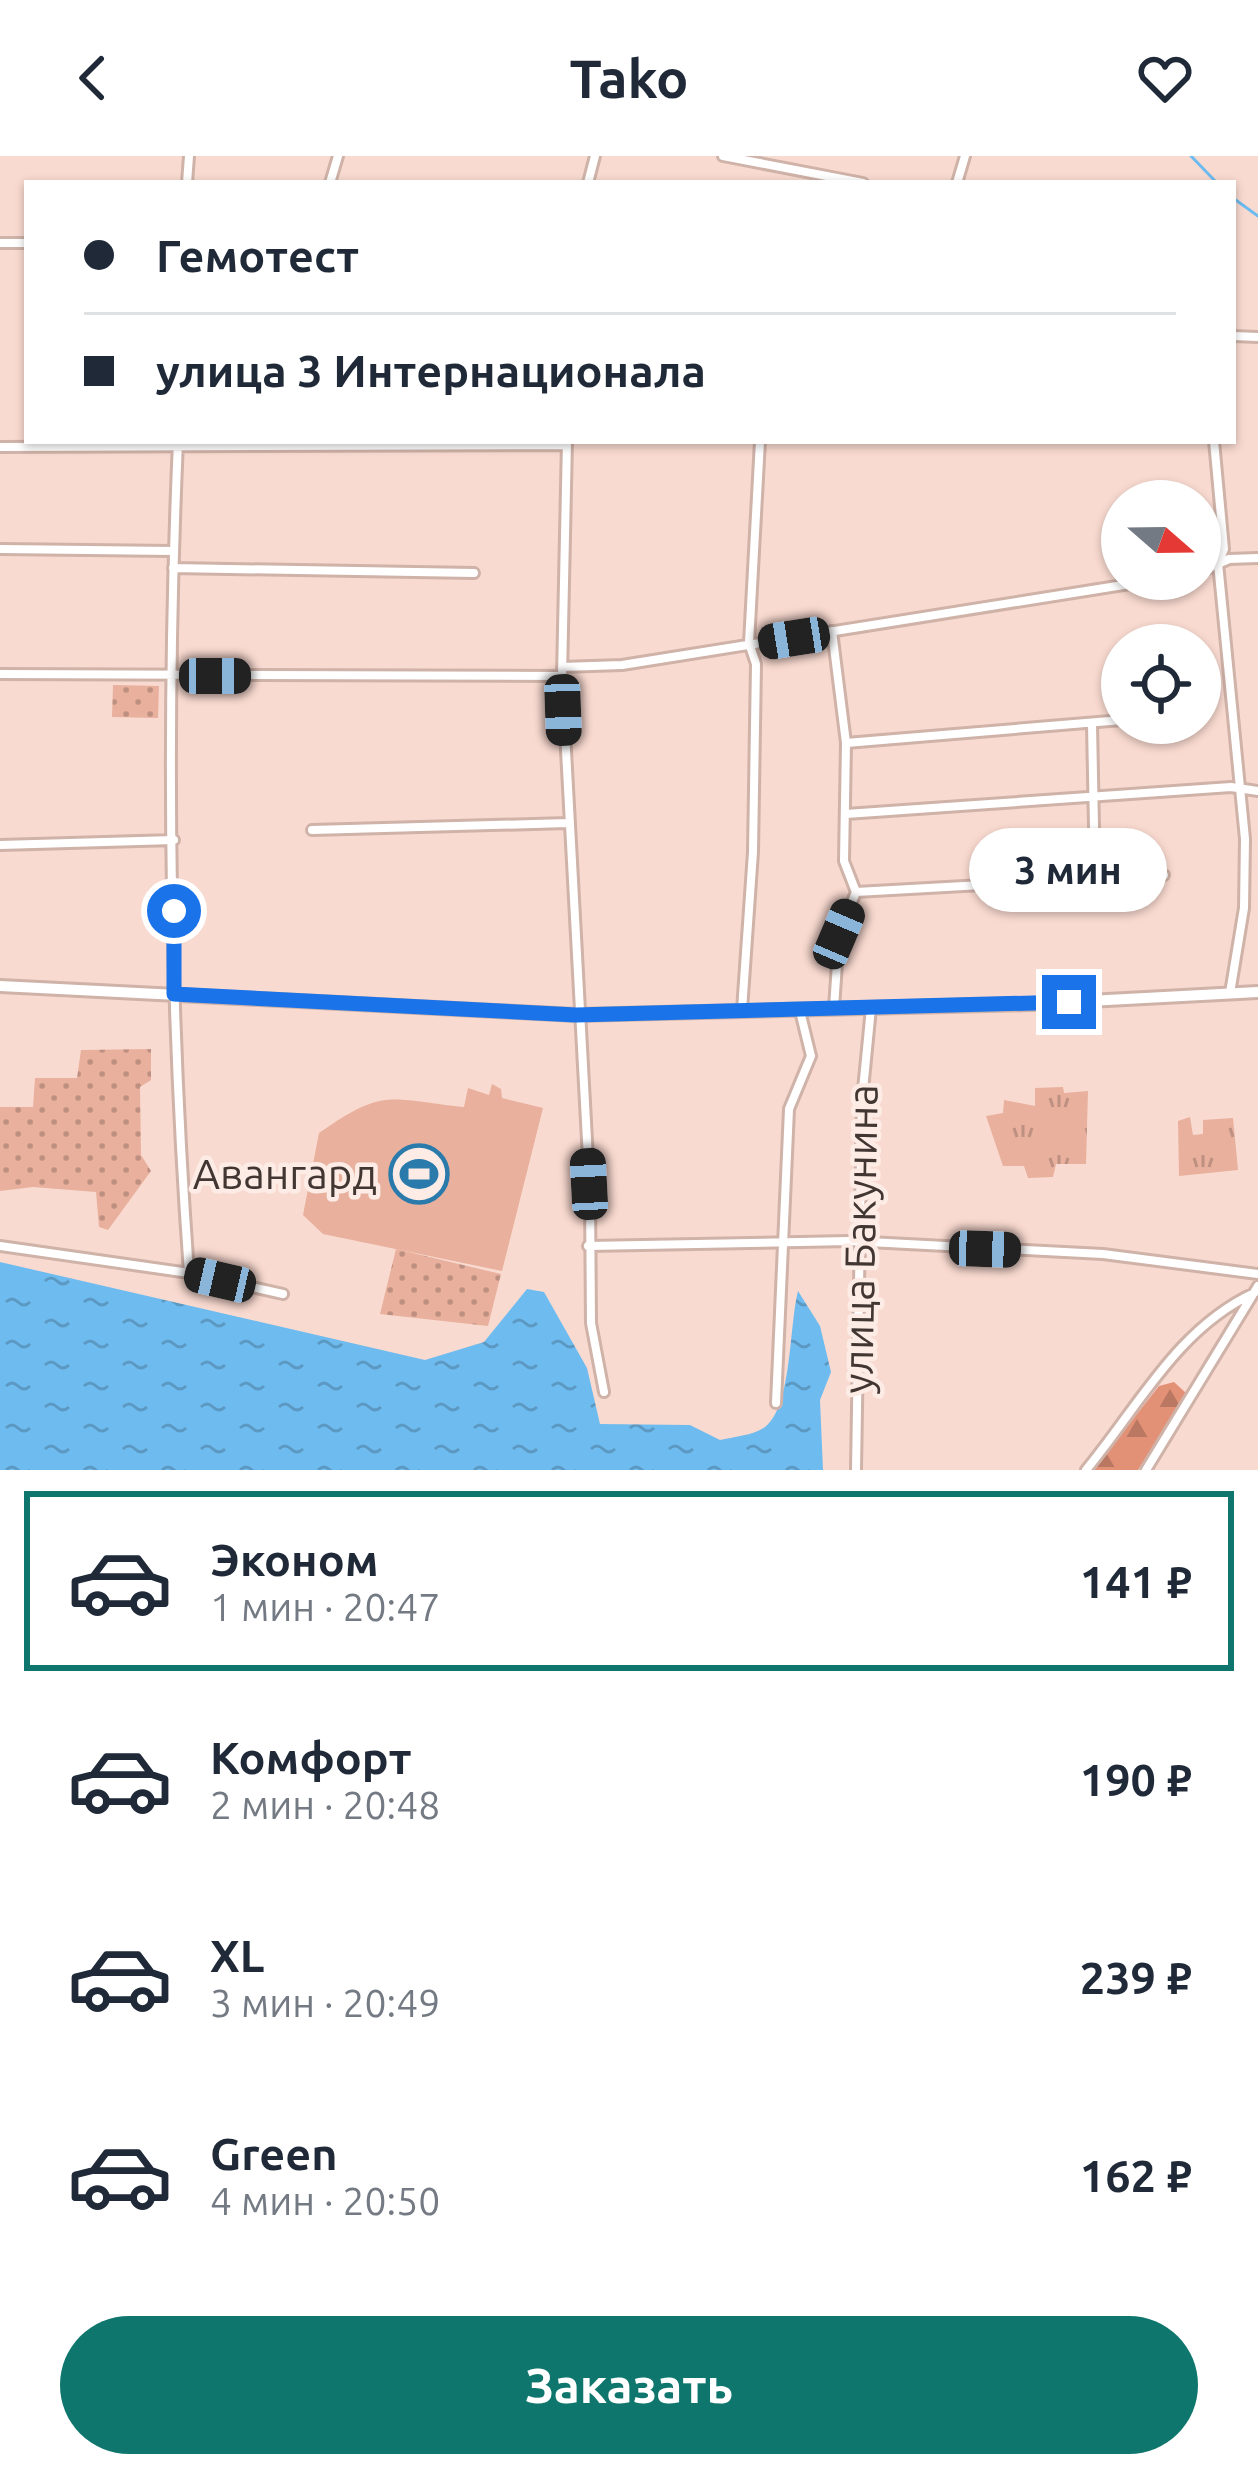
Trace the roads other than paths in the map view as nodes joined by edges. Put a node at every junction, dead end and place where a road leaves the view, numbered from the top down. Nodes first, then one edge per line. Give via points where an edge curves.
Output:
1 (723, 156) edge
2 (847, 180) edge
3 (119, 444) edge
4 (178, 444) edge
5 (567, 444) edge
6 (760, 444) edge
7 (1214, 444) edge
8 (0, 448) edge
9 (1218, 480) edge
10 (1221, 517) edge
11 (0, 549) edge
12 (173, 551) junction
13 (1221, 556) edge
14 (1258, 558) edge
15 (1221, 563) edge
16 (172, 568) junction
17 (474, 573) dead end
18 (1101, 588) edge
19 (1221, 590) edge
20 (832, 631) junction
21 (749, 643) junction
22 (562, 671) junction
23 (0, 674) edge
24 (172, 676) junction
25 (1101, 723) edge
26 (1092, 724) junction
27 (846, 743) junction
28 (1243, 791) junction
29 (1258, 791) edge
30 (1095, 798) junction
31 (846, 814) junction
32 (568, 823) junction
33 (312, 830) dead end
34 (174, 840) junction
35 (0, 845) edge
36 (1164, 875) dead end
37 (1095, 878) junction
38 (856, 892) junction
39 (0, 986) edge
40 (1258, 992) edge
41 (1230, 993) junction
42 (174, 994) junction
43 (871, 1008) junction
44 (742, 1010) junction
45 (834, 1010) junction
46 (800, 1011) junction
47 (576, 1015) junction
48 (781, 1243) junction
49 (858, 1244) junction
50 (0, 1246) edge
51 (588, 1246) junction
52 (189, 1273) junction
53 (1258, 1274) edge
54 (1256, 1289) edge
55 (283, 1294) dead end
56 (604, 1392) dead end
57 (776, 1403) dead end
58 (856, 1470) edge
59 (1086, 1470) edge
60 (1146, 1470) edge

1 - 2 street
3 - 8 street
4 - 12 street
5 - 22 street
6 - 21 street
7 - 9 street
10 - 13 street
11 - 12 street
12 - 16 street
14 - 15 street
16 - 17 street
16 - 24 street
18 - 20 street
19 - 28 street
20 - 21 street
20 - 27 street
21 - 22 street
21 - 44 street via 756,664 753,828
22 - 24 street
22 - 32 street
23 - 24 street
24 - 34 street
25 - 26 street
26 - 27 street
26 - 30 street
27 - 31 street
28 - 29 street
28 - 30 street
28 - 41 street via 1244,908
30 - 31 street
30 - 37 street
31 - 38 street via 844,861
32 - 33 street
32 - 47 street
34 - 35 street
34 - 42 street
36 - 37 street
37 - 38 street
38 - 45 street via 839,934
39 - 42 street
40 - 41 street
41 - 43 street
42 - 47 street
42 - 52 street
43 - 45 street
43 - 49 street, улица Бакунина
44 - 46 street
44 - 47 street
45 - 46 street
46 - 48 street, улица Бакунина via 811,1056 789,1109
47 - 51 street
48 - 49 street
48 - 51 street
48 - 57 street, улица Бакунина
49 - 53 street via 1103,1254
49 - 58 street, улица Бакунина
50 - 52 street
51 - 56 street
52 - 55 street
54 - 59 street via 1179,1343
54 - 60 street

